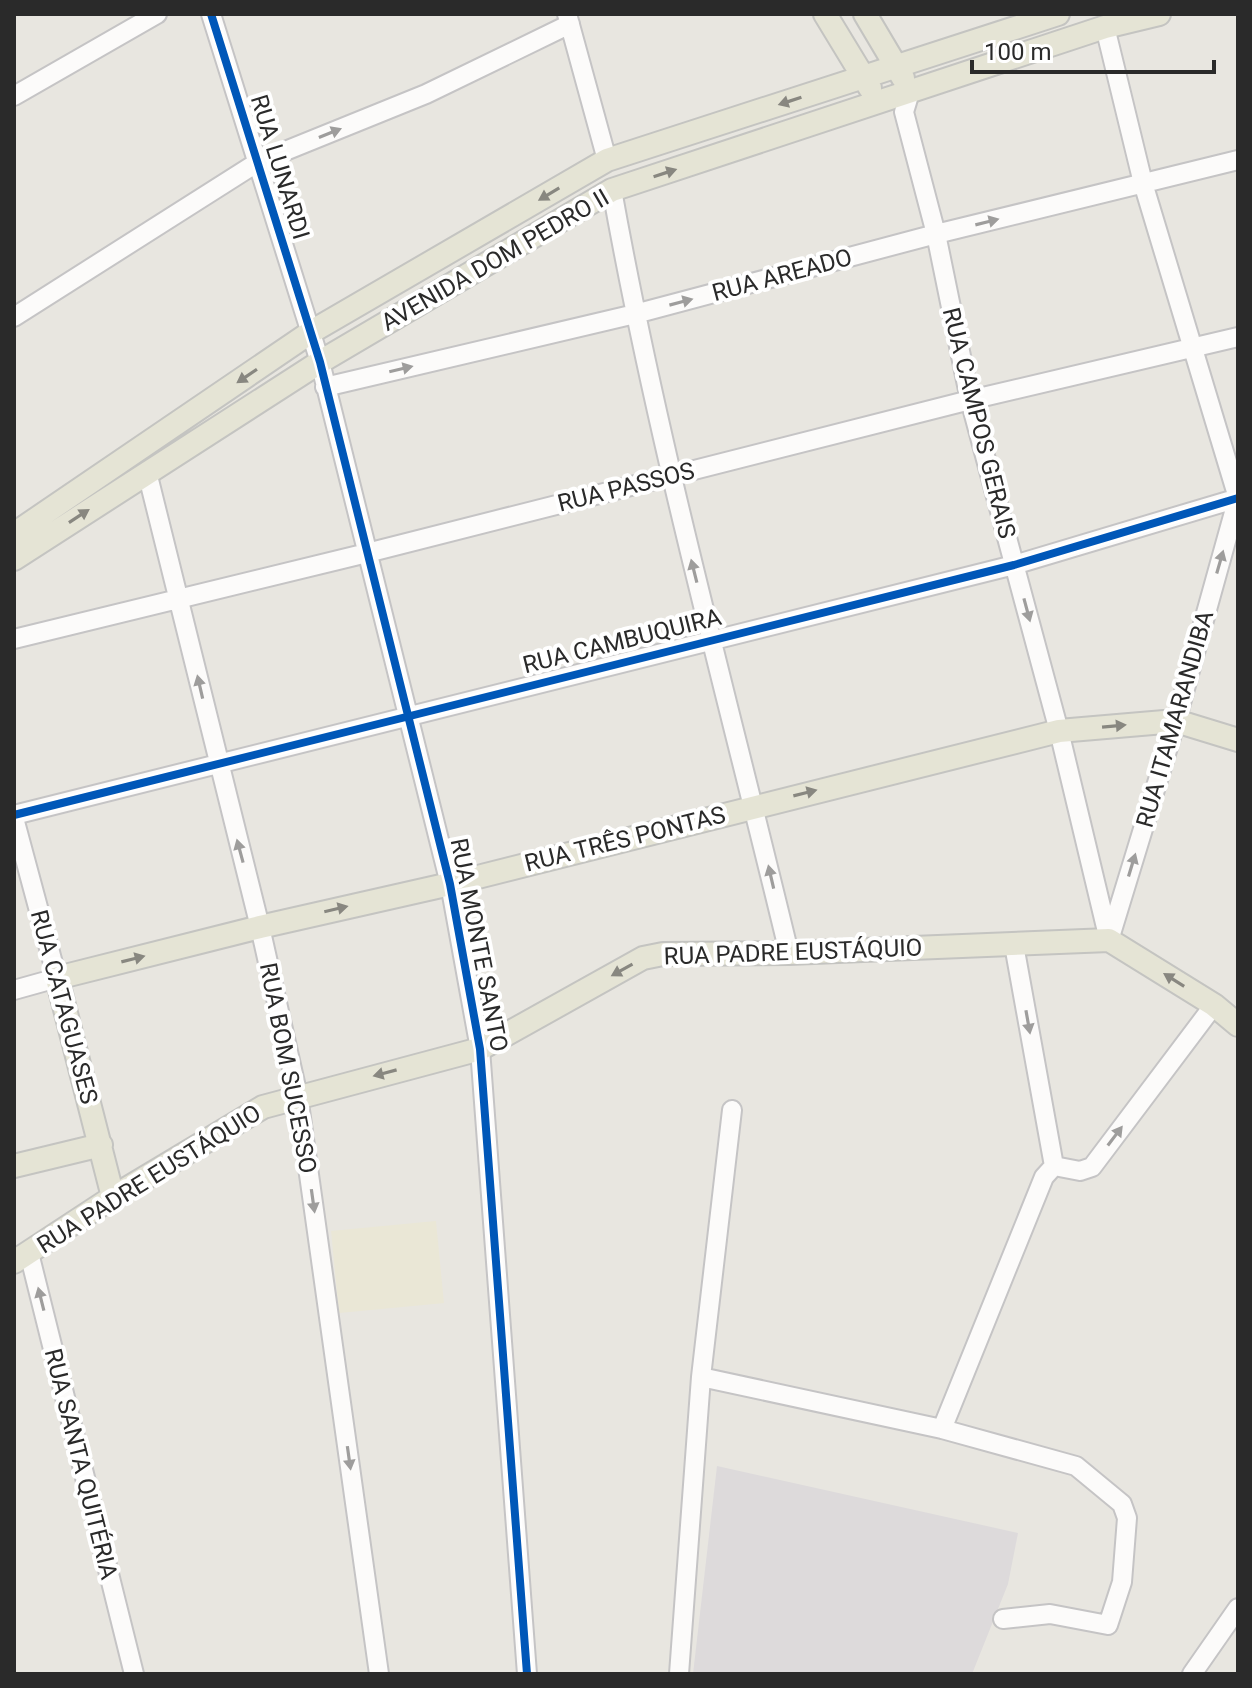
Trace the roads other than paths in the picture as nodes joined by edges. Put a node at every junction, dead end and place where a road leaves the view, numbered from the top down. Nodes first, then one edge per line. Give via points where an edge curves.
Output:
1 (157, 14) edge
2 (211, 14) edge
3 (825, 14) edge
4 (865, 14) edge
5 (1058, 14) edge
6 (1159, 14) edge
7 (569, 19) edge
8 (1105, 27) junction
9 (897, 67) junction
10 (864, 77) junction
11 (910, 92) junction
12 (14, 96) edge
13 (879, 103) junction
14 (607, 160) junction
15 (1238, 160) edge
16 (258, 162) junction
17 (1143, 183) junction
18 (612, 190) junction
19 (936, 234) junction
20 (635, 314) junction
21 (14, 317) edge
22 (311, 332) junction
23 (1238, 337) edge
24 (1192, 347) junction
25 (320, 362) junction
26 (325, 387) junction
27 (970, 400) junction
28 (147, 472) junction
29 (671, 475) junction
30 (1238, 498) edge
31 (14, 534) edge
32 (367, 553) junction
33 (14, 559) edge
34 (1014, 565) junction
35 (180, 598) junction
36 (14, 639) edge
37 (710, 639) junction
38 (408, 715) junction
39 (1176, 721) junction
40 (1059, 731) junction
41 (1238, 740) edge
42 (217, 763) junction
43 (754, 805) junction
44 (14, 816) edge
45 (450, 884) junction
46 (260, 927) junction
47 (1109, 940) junction
48 (1014, 945) junction
49 (789, 953) junction
50 (57, 978) junction
51 (14, 990) edge
52 (1214, 1005) junction
53 (1238, 1025) edge
54 (480, 1049) junction
55 (298, 1096) junction
56 (732, 1110) dead end
57 (101, 1145) junction
58 (14, 1166) edge
59 (1054, 1166) junction
60 (113, 1197) junction
61 (22, 1258) edge
62 (701, 1377) junction
63 (942, 1429) junction
64 (1238, 1608) edge
65 (1003, 1619) dead end
66 (134, 1674) edge
67 (379, 1674) edge
68 (527, 1674) edge
69 (679, 1674) edge
70 (1192, 1674) edge

1 - 12 street
2 - 16 street, RUA LUNARDI
3 - 10 main road
4 - 9 main road
5 - 9 main road, AVENIDA DOM PEDRO II
6 - 8 main road, AVENIDA DOM PEDRO II
7 - 14 street
16 -> 7 street via 426,94
8 - 11 main road, AVENIDA DOM PEDRO II
8 - 17 street
9 - 10 main road, AVENIDA DOM PEDRO II
9 - 11 main road
10 - 13 main road
10 -> 14 main road, AVENIDA DOM PEDRO II
11 - 13 main road, AVENIDA DOM PEDRO II
11 - 19 street, RUA CAMPOS GERAIS via 904,112
18 -> 13 main road, AVENIDA DOM PEDRO II
14 -> 22 main road, AVENIDA DOM PEDRO II
15 - 17 street, RUA AREADO
16 - 21 street
16 - 22 street, RUA LUNARDI
19 -> 17 street, RUA AREADO
17 - 24 street
18 - 20 street
18 - 25 main road, AVENIDA DOM PEDRO II
20 -> 19 street, RUA AREADO
19 - 27 street, RUA CAMPOS GERAIS
26 -> 20 street, RUA AREADO
20 - 29 street
22 - 25 street, RUA MONTE SANTO
22 -> 31 main road, AVENIDA DOM PEDRO II
23 - 24 street, RUA PASSOS
24 - 27 street, RUA PASSOS
24 - 30 street
25 - 26 street, RUA MONTE SANTO
25 - 28 main road, AVENIDA DOM PEDRO II
26 - 32 street, RUA MONTE SANTO
27 - 29 street, RUA PASSOS
27 - 34 street, RUA CAMPOS GERAIS
33 -> 28 main road, AVENIDA DOM PEDRO II
28 - 35 street, RUA BOM SUCESSO
29 - 32 street, RUA PASSOS
37 -> 29 street
30 - 34 street, RUA CAMBUQUIRA
39 -> 30 street, RUA ITAMARANDIBA
32 - 35 street, RUA PASSOS
32 - 38 street, RUA MONTE SANTO
34 - 37 street, RUA CAMBUQUIRA
34 -> 40 street, RUA CAMPOS GERAIS
35 - 36 street, RUA PASSOS
42 -> 35 street, RUA BOM SUCESSO
37 - 38 street, RUA CAMBUQUIRA
37 - 43 street
38 - 42 street, RUA CAMBUQUIRA
38 - 45 street, RUA MONTE SANTO
40 -> 39 main road, RUA TRÊS PONTAS
39 - 41 main road, RUA TRÊS PONTAS
47 -> 39 street, RUA ITAMARANDIBA
43 -> 40 main road, RUA TRÊS PONTAS
40 - 47 street, RUA CAMPOS GERAIS
42 - 44 street, RUA CAMBUQUIRA
46 -> 42 street, RUA BOM SUCESSO
43 - 45 main road, RUA TRÊS PONTAS
49 -> 43 street
44 - 50 street, RUA CATAGUASES
46 -> 45 main road, RUA TRÊS PONTAS
45 - 54 street, RUA MONTE SANTO
50 -> 46 main road, RUA TRÊS PONTAS
46 - 55 street, RUA BOM SUCESSO
47 - 48 main road, RUA PADRE EUSTÁQUIO
52 -> 47 main road
48 - 49 main road, RUA PADRE EUSTÁQUIO
48 -> 59 street
49 -> 54 main road, RUA PADRE EUSTÁQUIO via 643,958
50 - 51 street, RUA TRÊS PONTAS
50 - 57 main road, RUA CATAGUASES
52 - 53 main road
59 -> 52 street via 1080,1171 1092,1167
54 -> 55 main road, RUA PADRE EUSTÁQUIO
54 - 68 street, RUA MONTE SANTO
55 - 60 main road, RUA PADRE EUSTÁQUIO via 263,1107
55 -> 67 street, RUA BOM SUCESSO
56 - 62 street
57 - 58 main road
57 - 60 main road, RUA CATAGUASES
59 - 63 street via 1044,1177
60 - 61 main road, RUA PADRE EUSTÁQUIO
66 -> 61 street, RUA SANTA QUITÉRIA
62 - 63 street
62 - 69 street
63 - 65 street via 1076,1466 1122,1504 1127,1518 1122,1582 1108,1625 1050,1614
64 - 70 street

